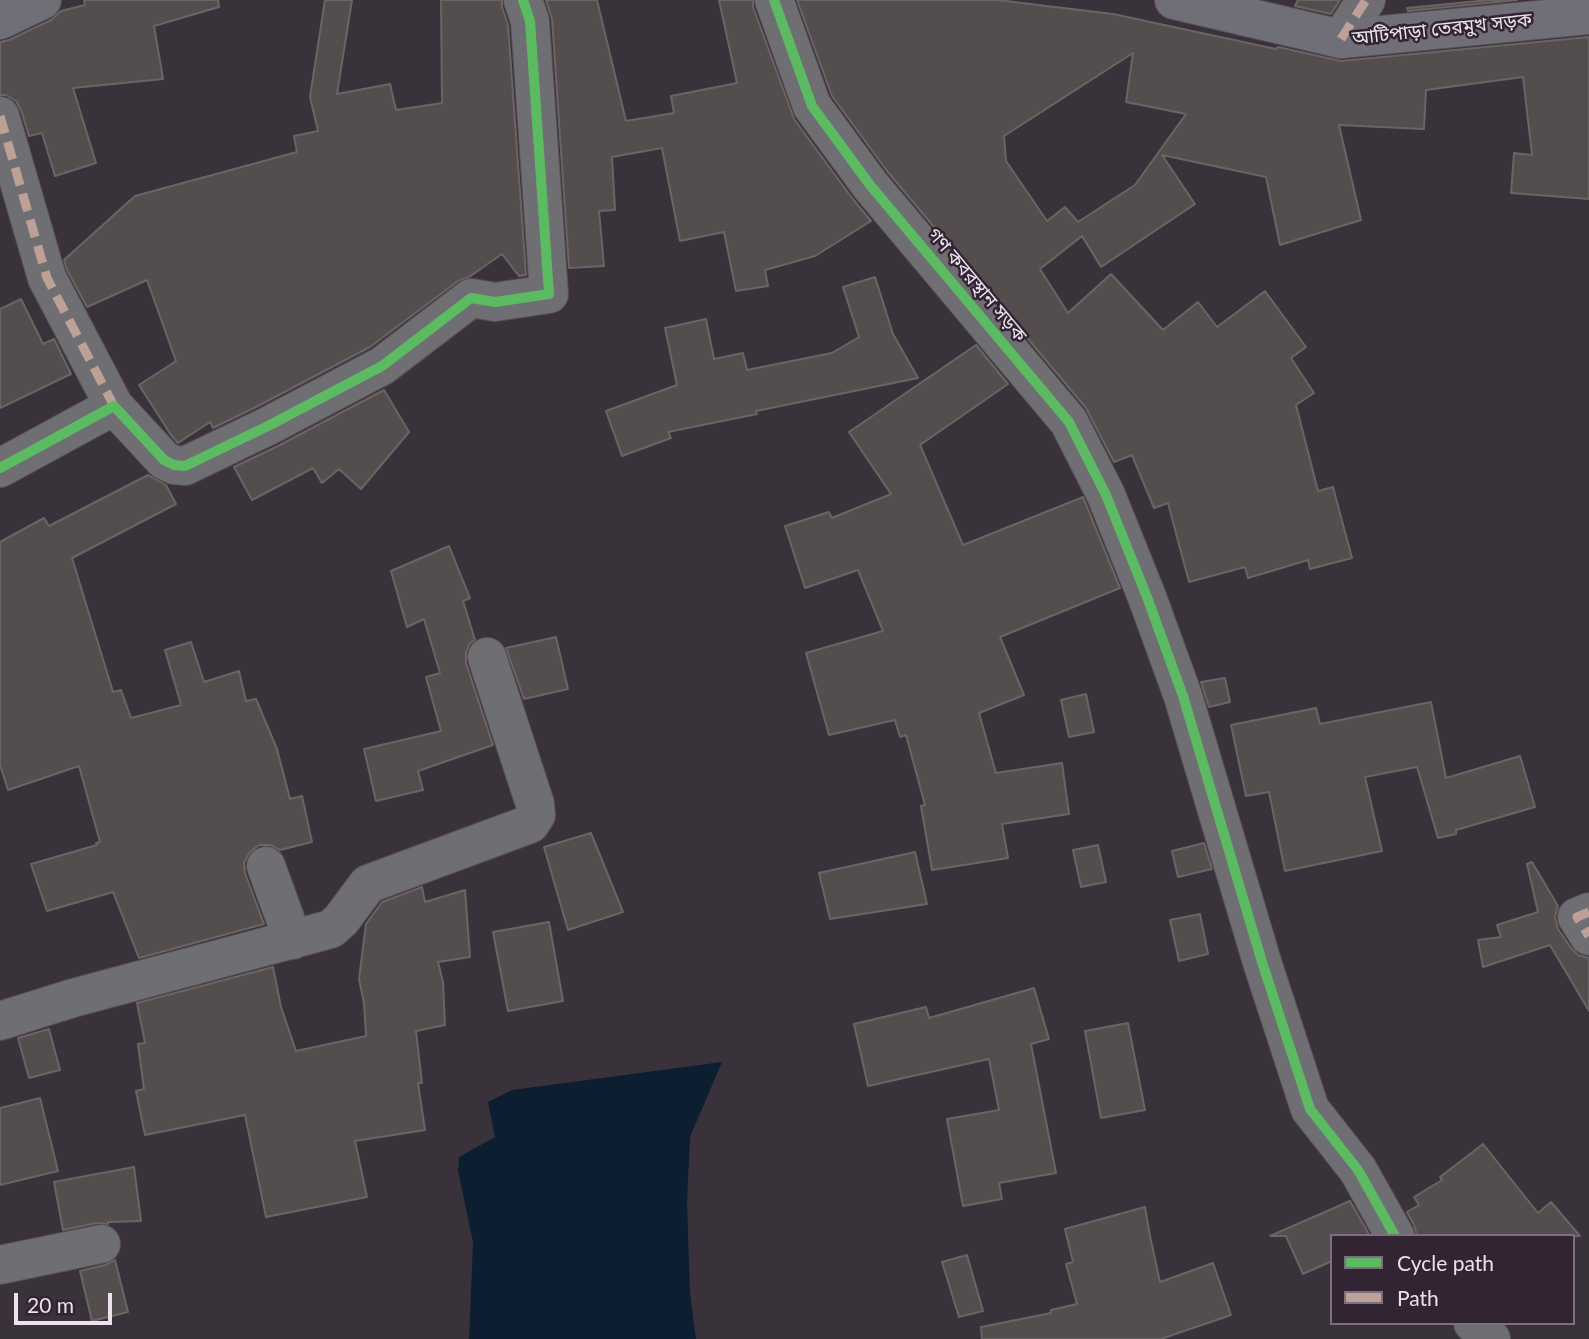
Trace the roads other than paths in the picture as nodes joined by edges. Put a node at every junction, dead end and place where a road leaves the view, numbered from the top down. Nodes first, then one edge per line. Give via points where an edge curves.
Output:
1 (42, 0) edge
2 (523, 0) edge
3 (774, 0) edge
4 (1174, 0) edge
5 (1366, 0) edge
6 (1589, 15) edge
7 (0, 20) edge
8 (1341, 39) junction
9 (0, 116) edge
10 (114, 406) junction
11 (0, 468) edge
12 (487, 657) dead end
13 (266, 866) dead end
14 (1589, 912) edge
15 (1589, 936) edge
16 (293, 940) junction
17 (0, 1021) edge
18 (1394, 1234) edge
19 (101, 1244) dead end
20 (0, 1265) edge
21 (1475, 1325) edge
22 (1491, 1339) edge

1 - 7 main road
2 - 10 street via 530,22 549,294 495,302 471,298 382,366 185,466 164,460
3 - 18 street, গণ কবরস্থান সড়ক via 812,106 870,185 1069,422 1107,495 1183,696 1310,1109 1358,1170
4 - 8 main road, আটিপাড়া তেরমুখ সড়ক
5 - 8 street
6 - 8 main road, আটিপাড়া তেরমুখ সড়ক
9 - 10 street via 47,278
10 - 11 street
12 - 16 street via 535,804 536,815 530,824 368,884 331,929
13 - 16 street
14 - 15 street via 1577,916
16 - 17 street
19 - 20 street
21 - 22 street

